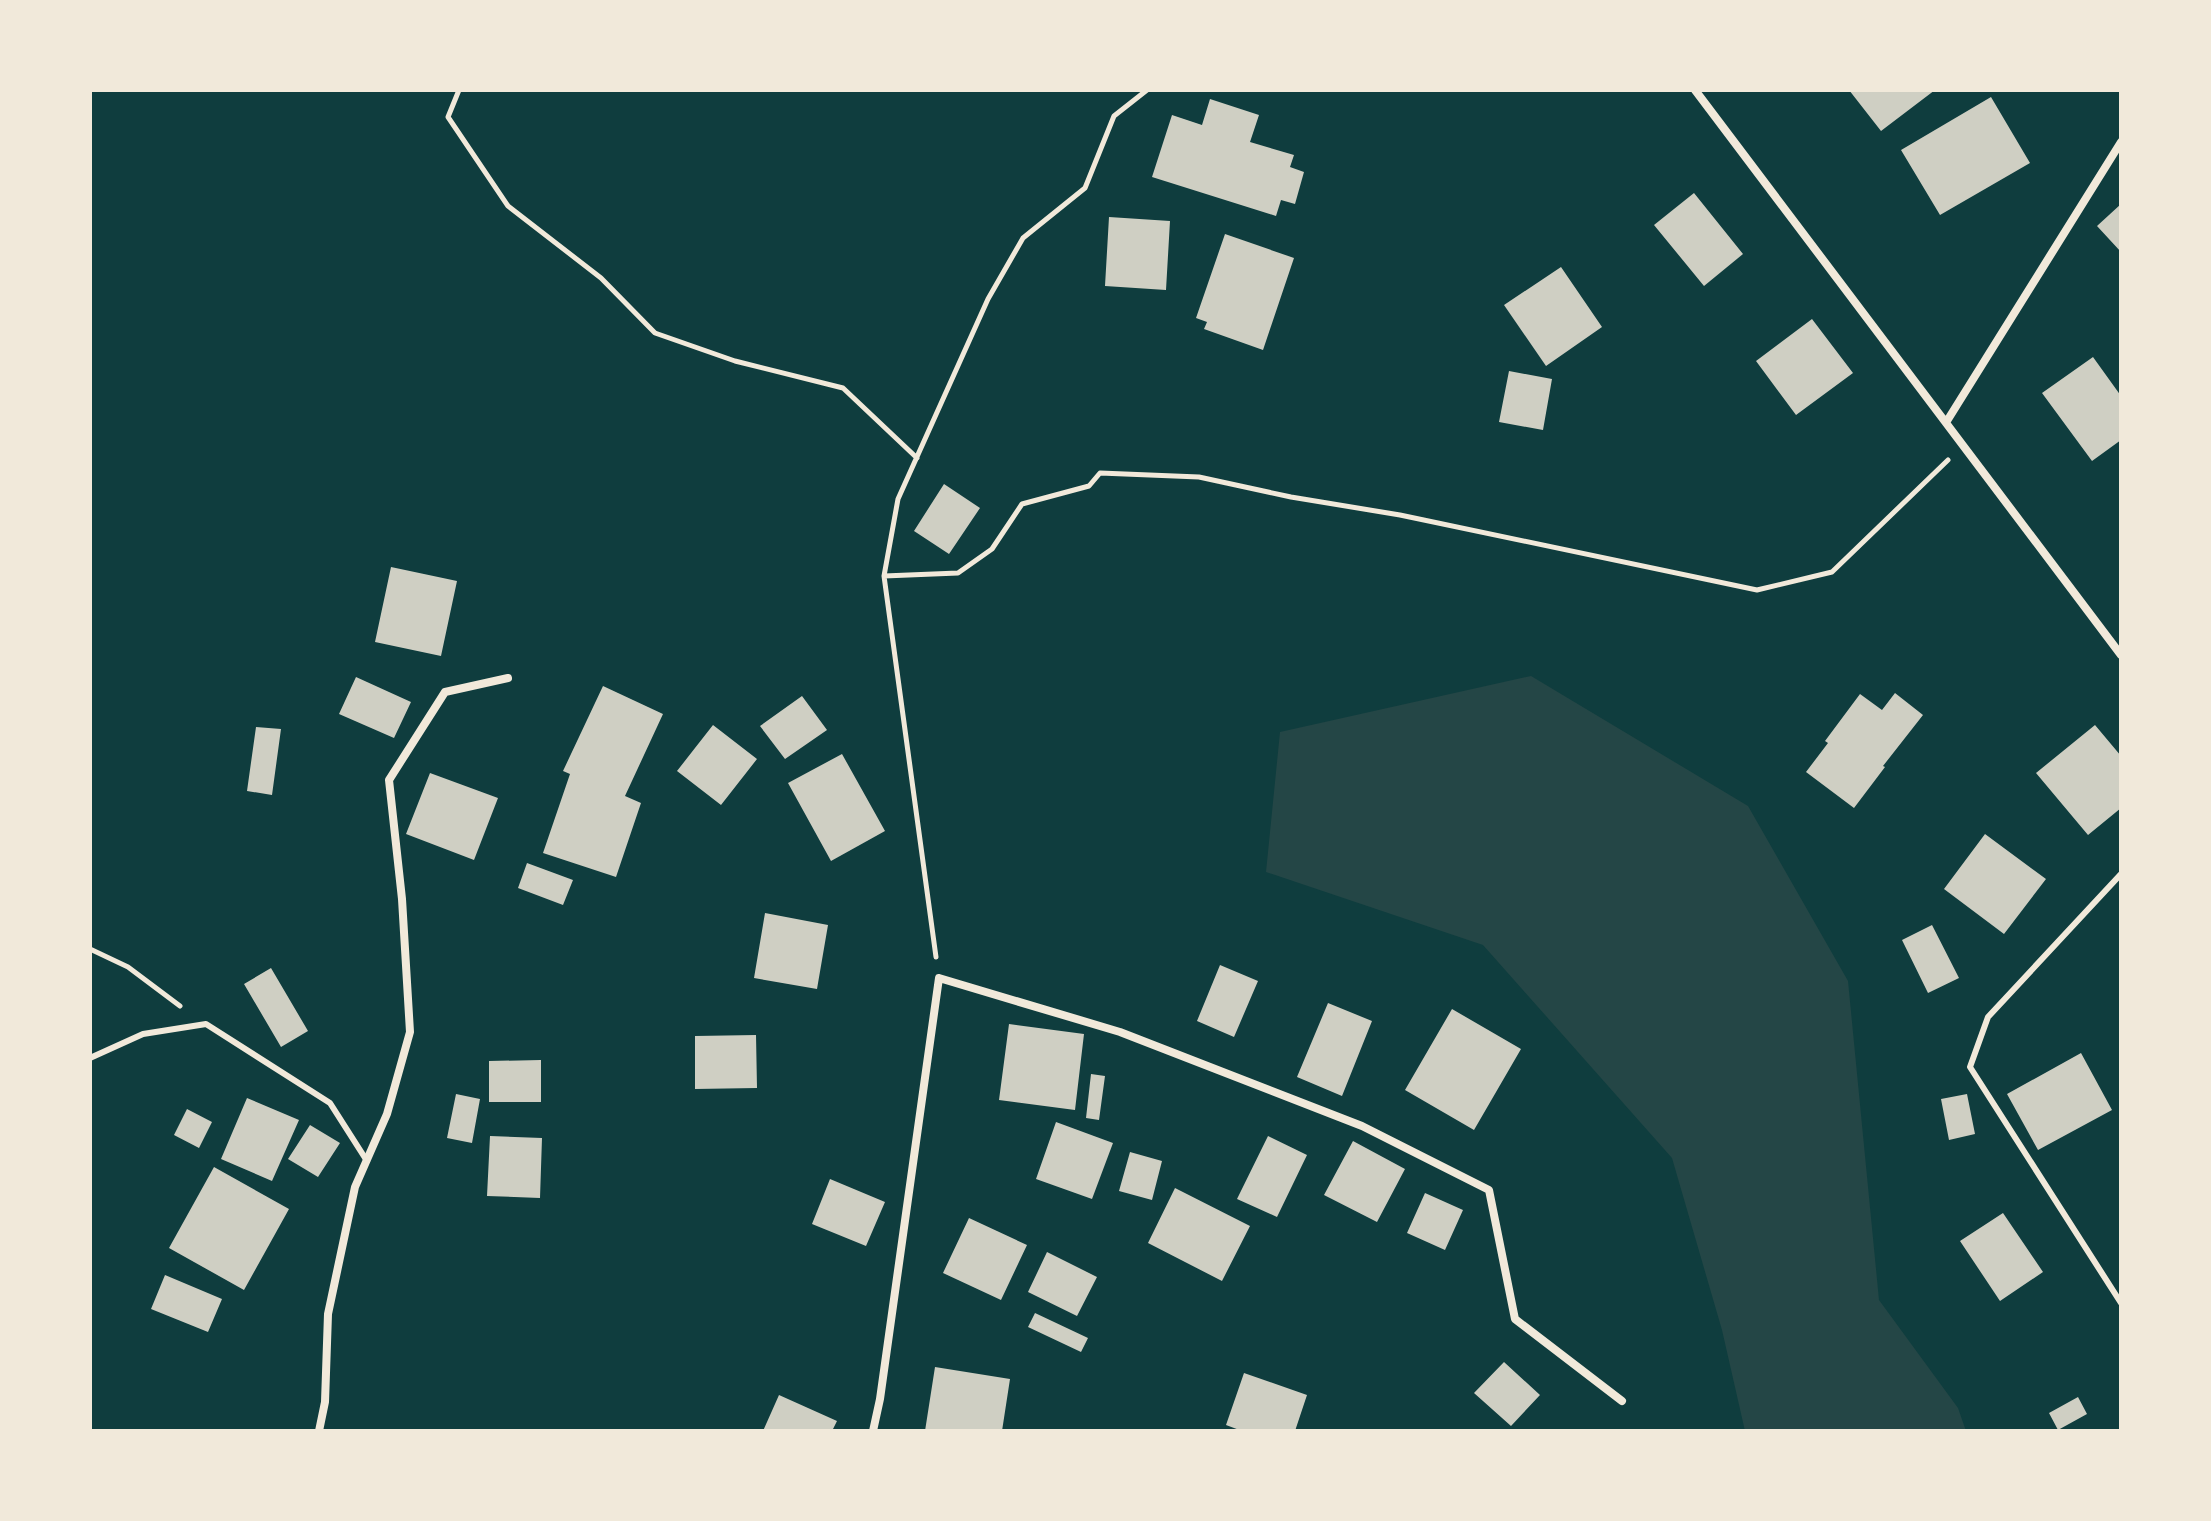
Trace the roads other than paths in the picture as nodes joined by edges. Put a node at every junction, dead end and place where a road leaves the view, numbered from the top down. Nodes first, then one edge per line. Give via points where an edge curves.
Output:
1 (1695, 90) edge
2 (2121, 142) edge
3 (1947, 421) junction
4 (2121, 655) edge
5 (508, 678) dead end
6 (2121, 874) edge
7 (90, 1058) edge
8 (367, 1161) junction
9 (2121, 1303) edge
10 (1622, 1401) dead end
11 (319, 1431) edge
12 (873, 1431) edge

1 - 3 street
2 - 3 street
3 - 4 street
5 - 8 street via 445,692 389,780 410,1032 387,1114
6 - 9 lane via 1988,1017 1970,1067
7 - 8 lane via 143,1034 206,1024 330,1103
8 - 11 street via 355,1187 328,1314
10 - 12 street via 1515,1319 1489,1190 1362,1126 1120,1032 939,978

